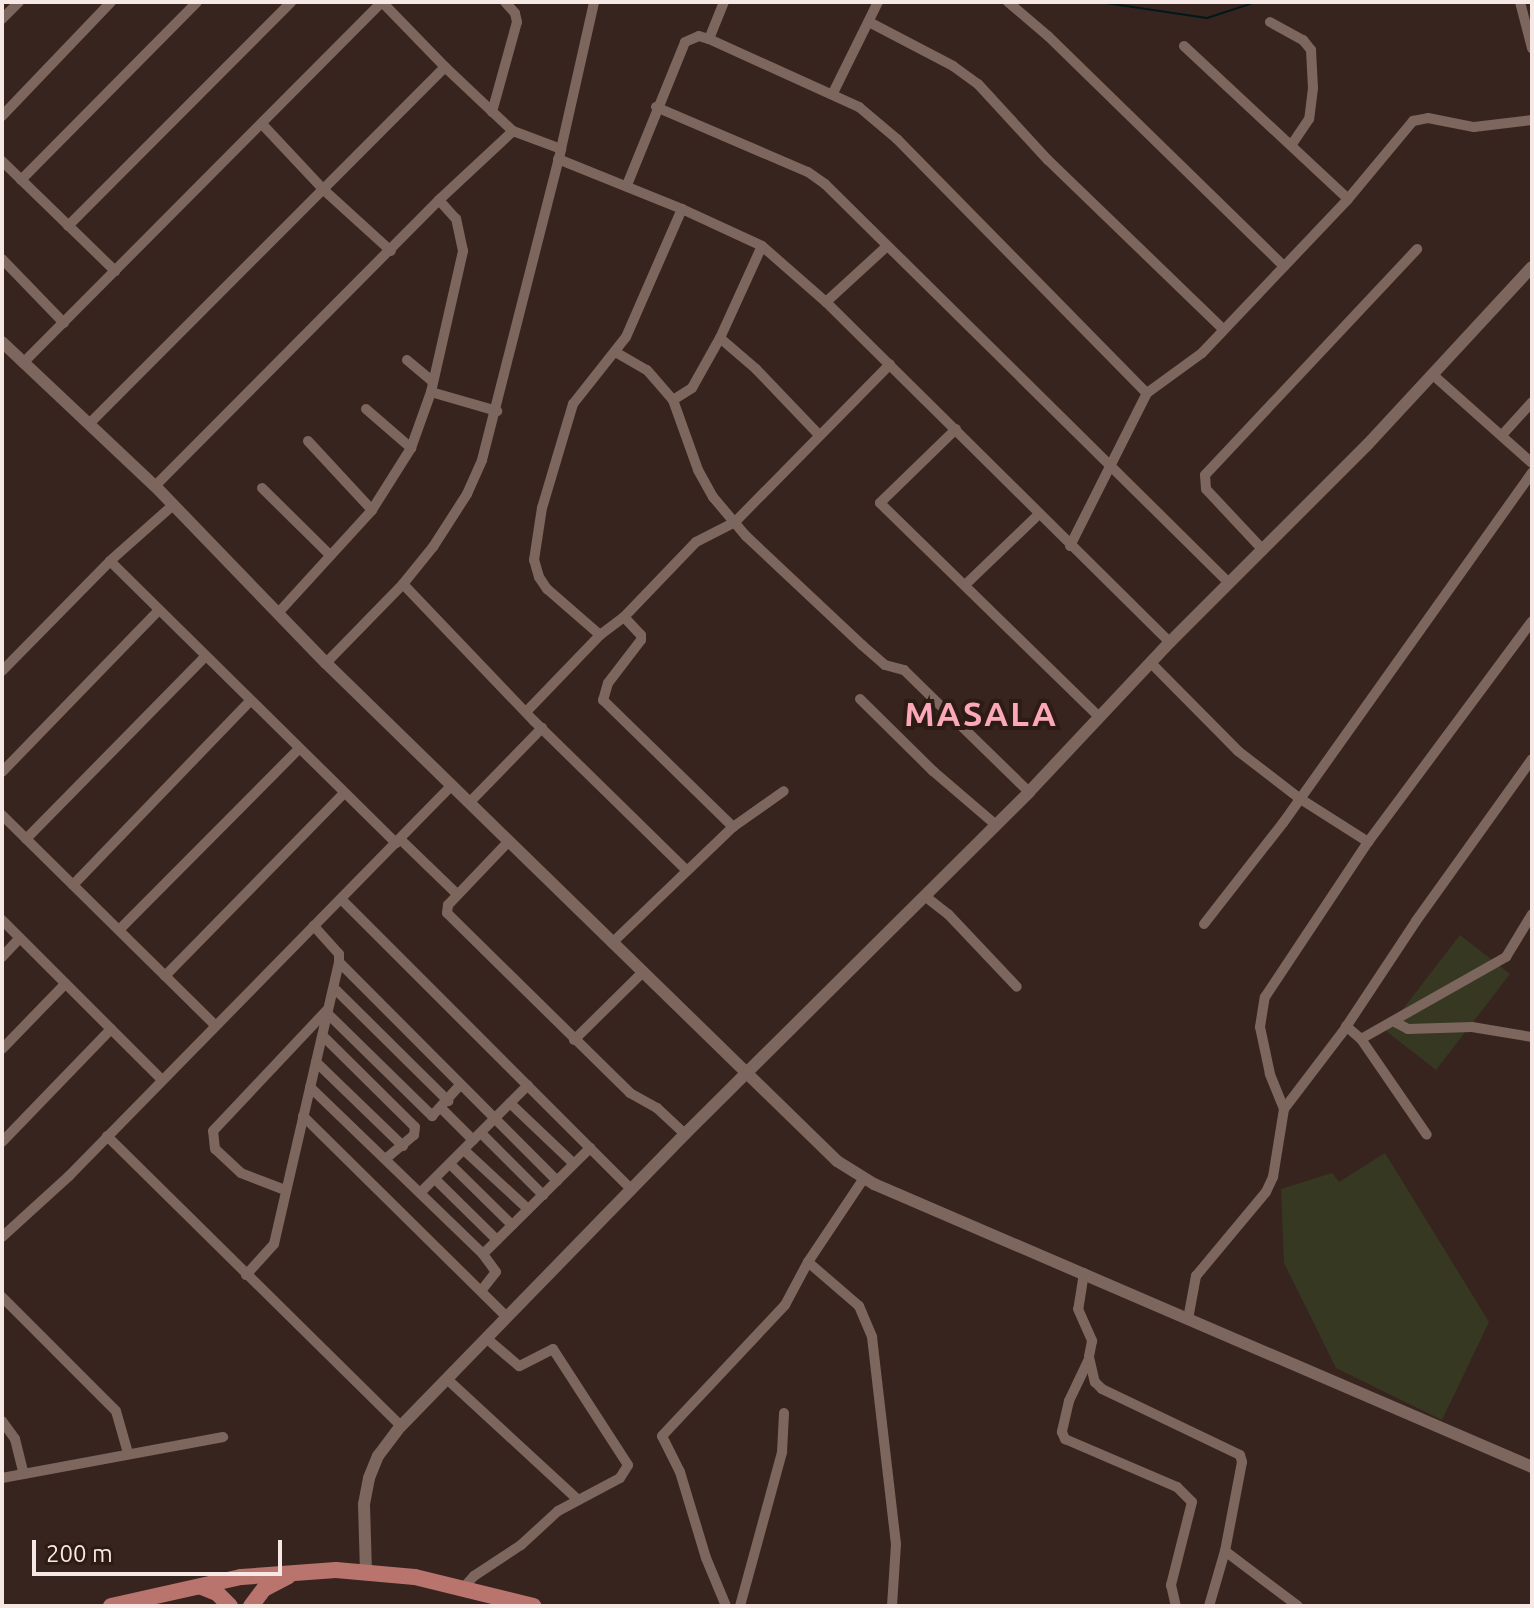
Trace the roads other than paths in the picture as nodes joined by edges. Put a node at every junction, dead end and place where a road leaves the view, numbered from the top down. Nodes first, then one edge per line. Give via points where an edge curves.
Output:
1 (19, 2) edge
2 (111, 2) edge
3 (197, 2) edge
4 (291, 2) edge
5 (382, 2) edge
6 (505, 2) edge
7 (594, 2) edge
8 (724, 2) edge
9 (878, 2) edge
10 (1008, 2) edge
11 (1520, 2) edge
12 (2, 19) edge
13 (869, 22) junction
14 (1270, 22) dead end
15 (709, 39) junction
16 (1184, 46) dead end
17 (1532, 48) edge
18 (445, 67) junction
19 (833, 93) junction
20 (656, 107) junction
21 (492, 112) junction
22 (2, 116) edge
23 (1532, 120) edge
24 (262, 124) junction
25 (513, 131) junction
26 (1291, 146) junction
27 (560, 154) junction
28 (2, 161) edge
29 (21, 180) junction
30 (627, 185) junction
31 (325, 191) junction
32 (1348, 199) junction
33 (439, 200) junction
34 (682, 209) junction
35 (68, 226) junction
36 (762, 246) junction
37 (886, 247) junction
38 (1417, 249) dead end
39 (391, 251) junction
40 (2, 259) edge
41 (1284, 266) junction
42 (1532, 267) edge
43 (115, 271) junction
44 (826, 302) junction
45 (64, 323) junction
46 (1223, 329) junction
47 (720, 338) junction
48 (2, 342) edge
49 (617, 353) junction
50 (407, 360) dead end
51 (23, 363) junction
52 (890, 364) junction
53 (1432, 374) junction
54 (432, 387) junction
55 (1147, 393) junction
56 (673, 400) junction
57 (1532, 402) edge
58 (366, 409) dead end
59 (497, 411) junction
60 (89, 424) junction
61 (956, 429) junction
62 (1503, 434) junction
63 (819, 435) junction
64 (308, 441) dead end
65 (411, 448) junction
66 (1532, 463) edge
67 (1108, 465) junction
68 (1532, 473) edge
69 (155, 486) junction
70 (262, 488) dead end
71 (173, 505) junction
72 (372, 510) junction
73 (1039, 514) junction
74 (735, 522) junction
75 (1070, 546) junction
76 (1263, 550) junction
77 (329, 554) junction
78 (110, 561) junction
79 (1228, 582) junction
80 (403, 584) junction
81 (965, 585) junction
82 (158, 611) junction
83 (279, 612) junction
84 (624, 617) junction
85 (1532, 621) edge
86 (600, 635) junction
87 (1170, 642) junction
88 (204, 658) junction
89 (326, 663) junction
90 (1151, 663) junction
91 (2, 671) edge
92 (860, 699) dead end
93 (249, 702) junction
94 (526, 712) junction
95 (1099, 717) junction
96 (542, 728) junction
97 (298, 750) junction
98 (1532, 759) edge
99 (2, 772) edge
100 (451, 786) junction
101 (784, 791) dead end
102 (1029, 792) junction
103 (343, 794) junction
104 (1299, 798) junction
105 (469, 803) junction
106 (2, 815) edge
107 (996, 825) junction
108 (733, 827) junction
109 (26, 839) junction
110 (398, 841) junction
111 (508, 842) junction
112 (1368, 842) junction
113 (686, 870) junction
114 (73, 885) junction
115 (457, 894) junction
116 (926, 897) junction
117 (341, 899) junction
118 (1532, 914) edge
119 (2, 920) edge
120 (1204, 924) dead end
121 (314, 926) junction
122 (119, 930) junction
123 (20, 938) junction
124 (612, 943) junction
125 (2, 957) edge
126 (339, 962) junction
127 (643, 972) junction
128 (165, 976) junction
129 (65, 984) junction
130 (1017, 987) dead end
131 (334, 988) junction
132 (328, 1012) junction
133 (1395, 1022) junction
134 (215, 1025) junction
135 (1346, 1026) junction
136 (111, 1029) junction
137 (323, 1036) junction
138 (1532, 1037) edge
139 (1361, 1039) junction
140 (574, 1040) junction
141 (2, 1049) edge
142 (316, 1062) junction
143 (747, 1074) junction
144 (162, 1080) junction
145 (460, 1085) junction
146 (528, 1085) junction
147 (310, 1087) junction
148 (510, 1103) junction
149 (445, 1105) junction
150 (1284, 1109) junction
151 (303, 1116) junction
152 (494, 1119) junction
153 (685, 1134) junction
154 (1427, 1135) dead end
155 (107, 1136) junction
156 (477, 1136) junction
157 (2, 1142) edge
158 (403, 1146) junction
159 (590, 1148) junction
160 (464, 1150) junction
161 (387, 1158) junction
162 (450, 1164) junction
163 (574, 1164) junction
164 (864, 1178) junction
165 (435, 1179) junction
166 (557, 1181) junction
167 (631, 1189) junction
168 (285, 1190) junction
169 (421, 1192) junction
170 (543, 1195) junction
171 (528, 1209) junction
172 (512, 1225) junction
173 (2, 1237) edge
174 (497, 1240) junction
175 (483, 1254) junction
176 (808, 1262) junction
177 (1084, 1273) junction
178 (246, 1275) junction
179 (481, 1291) junction
180 (2, 1297) edge
181 (507, 1317) junction
182 (1188, 1319) junction
183 (486, 1338) junction
184 (1089, 1357) junction
185 (447, 1379) junction
186 (784, 1413) dead end
187 (2, 1421) edge
188 (401, 1426) junction
189 (223, 1437) dead end
190 (128, 1453) junction
191 (1532, 1467) edge
192 (24, 1474) junction
193 (2, 1478) edge
194 (577, 1499) junction
195 (1225, 1551) junction
196 (297, 1572) junction
197 (366, 1572) junction
198 (202, 1587) junction
199 (464, 1587) junction
200 (111, 1606) edge
201 (230, 1606) edge
202 (251, 1606) edge
203 (533, 1606) edge
204 (726, 1606) edge
205 (740, 1606) edge
206 (892, 1606) edge
207 (1176, 1606) edge
208 (1209, 1606) edge
209 (1298, 1606) edge

1 - 12 street
2 - 22 street
3 - 29 street
4 - 35 street
5 - 18 street
5 - 24 street
6 - 21 street via 517,22
7 - 27 street
8 - 15 street
9 - 13 street
10 - 41 street
11 - 17 street
13 - 19 street
13 - 46 street via 978,84 1048,160
14 - 26 street via 1311,50 1310,111
15 - 19 street
15 - 20 street via 699,36 685,42
16 - 26 street
18 - 21 street
18 - 31 street
19 - 55 street via 897,139
20 - 30 street
20 - 37 street via 808,172
21 - 25 street
23 - 32 street via 1474,127 1413,121
24 - 31 street
24 - 43 street
25 - 27 street
25 - 33 street
26 - 32 street
27 - 30 street
27 - 59 street
28 - 29 street
29 - 35 street
30 - 34 street
31 - 39 street
31 - 60 street
32 - 41 street
33 - 39 street
33 - 54 street via 456,219 463,251
34 - 36 street
34 - 49 street
35 - 43 street
36 - 44 street
36 - 47 street
37 - 44 street
37 - 67 street
38 - 76 street via 1205,475 1206,489
39 - 69 street
40 - 45 street
41 - 46 street
42 - 53 street
43 - 45 street
44 - 52 street
45 - 51 street
46 - 55 street via 1180,372
47 - 56 street via 692,388
47 - 63 street
48 - 51 street
49 - 56 street via 647,370
49 - 86 street via 573,404 535,542 534,560 547,589
50 - 54 street
51 - 60 street
52 - 61 street
52 - 63 street
53 - 62 street
53 - 76 street
54 - 59 street
54 - 65 street
55 - 67 street
56 - 74 street via 698,470
57 - 62 street
58 - 65 street
59 - 80 street via 467,494
60 - 69 street
61 - 73 street
61 - 81 street via 880,503
62 - 66 street
63 - 74 street
64 - 72 street
65 - 72 street
67 - 75 street
67 - 79 street
68 - 104 street
69 - 71 street
70 - 77 street
71 - 78 street
71 - 83 street
72 - 77 street
73 - 75 street
73 - 81 street
74 - 84 street via 696,542
74 - 102 street via 862,645 885,665 904,670
75 - 87 street
76 - 79 street
77 - 83 street
78 - 82 street
78 - 91 street
79 - 87 street
80 - 89 street
80 - 94 street
81 - 95 street
82 - 88 street
82 - 99 street
83 - 89 street
84 - 86 street
84 - 108 street via 641,640 608,683 603,700
85 - 112 street
86 - 94 street
87 - 90 street
88 - 93 street
88 - 109 street
89 - 100 street
90 - 95 street
90 - 104 street via 1204,720
92 - 107 street
93 - 97 street
93 - 114 street
94 - 96 street
95 - 102 street
96 - 105 street
96 - 113 street
97 - 103 street
97 - 122 street
98 - 135 street
100 - 105 street
100 - 110 street
101 - 108 street
102 - 107 street
103 - 110 street
103 - 128 street
104 - 112 street
104 - 120 street
105 - 111 street
106 - 109 street
107 - 116 street
108 - 113 street
109 - 114 street
110 - 115 street
110 - 117 street
111 - 115 street
111 - 124 street
112 - 150 street via 1265,997 1260,1027
113 - 124 street
114 - 122 street
115 - 140 street via 446,909 450,917
116 - 130 street
116 - 143 street
117 - 121 street
117 - 146 street
118 - 133 street via 1506,957
119 - 123 street
121 - 126 street via 339,954
121 - 134 street
122 - 128 street
123 - 125 street
123 - 129 street
124 - 127 street
126 - 131 street
126 - 145 street
127 - 140 street
127 - 143 street
128 - 134 street
129 - 136 street
129 - 141 street
131 - 132 street
131 - 149 street
132 - 137 street
132 - 149 street via 428,1113 434,1116
132 - 168 street via 213,1131 219,1154 241,1173
133 - 138 street via 1408,1029 1472,1027
133 - 139 street
134 - 144 street
135 - 139 street
135 - 150 street
136 - 144 street
136 - 157 street
137 - 142 street
137 - 158 street via 415,1127
139 - 154 street
140 - 153 street via 630,1093 657,1108
142 - 147 street
142 - 158 street
143 - 153 street
143 - 164 street via 837,1161
144 - 155 street
145 - 149 street
145 - 152 street
146 - 148 street
146 - 159 street
147 - 151 street
147 - 161 street
148 - 152 street
148 - 163 street
149 - 156 street
150 - 182 street via 1273,1177 1196,1276
151 - 168 street
151 - 179 street
152 - 156 street
152 - 166 street
153 - 167 street
155 - 173 street
155 - 178 street
156 - 160 street
156 - 170 street
158 - 161 street
159 - 163 street
159 - 167 street
160 - 162 street
160 - 171 street
161 - 169 street
162 - 165 street
162 - 172 street
163 - 166 street
164 - 176 street
164 - 177 street
165 - 169 street
165 - 174 street
166 - 170 street
167 - 181 street
168 - 178 street via 274,1244
169 - 175 street
170 - 171 street
171 - 172 street
172 - 174 street
174 - 175 street
175 - 179 street via 496,1272
176 - 204 street via 785,1305 662,1436 680,1472
176 - 206 street via 859,1306 872,1337 896,1544
177 - 182 street
177 - 184 street via 1078,1309 1092,1341
178 - 188 street
179 - 181 street
180 - 190 street via 116,1411
181 - 183 street
182 - 191 street
183 - 185 street
183 - 194 street via 519,1366 553,1349 626,1458 620,1478
184 - 195 street via 1102,1389 1240,1455
184 - 207 street via 1062,1432 1070,1441 1177,1487 1192,1502 1171,1585
185 - 188 street
185 - 194 street
186 - 205 street via 782,1452
187 - 192 street via 15,1439
188 - 197 street via 369,1478 364,1504
189 - 190 street
190 - 192 street
192 - 193 street
194 - 199 street
195 - 208 street
195 - 209 street
196 - 197 highway
196 - 198 highway
196 - 202 highway via 264,1589
197 - 199 highway
198 - 200 highway
198 - 201 highway
199 - 203 highway

